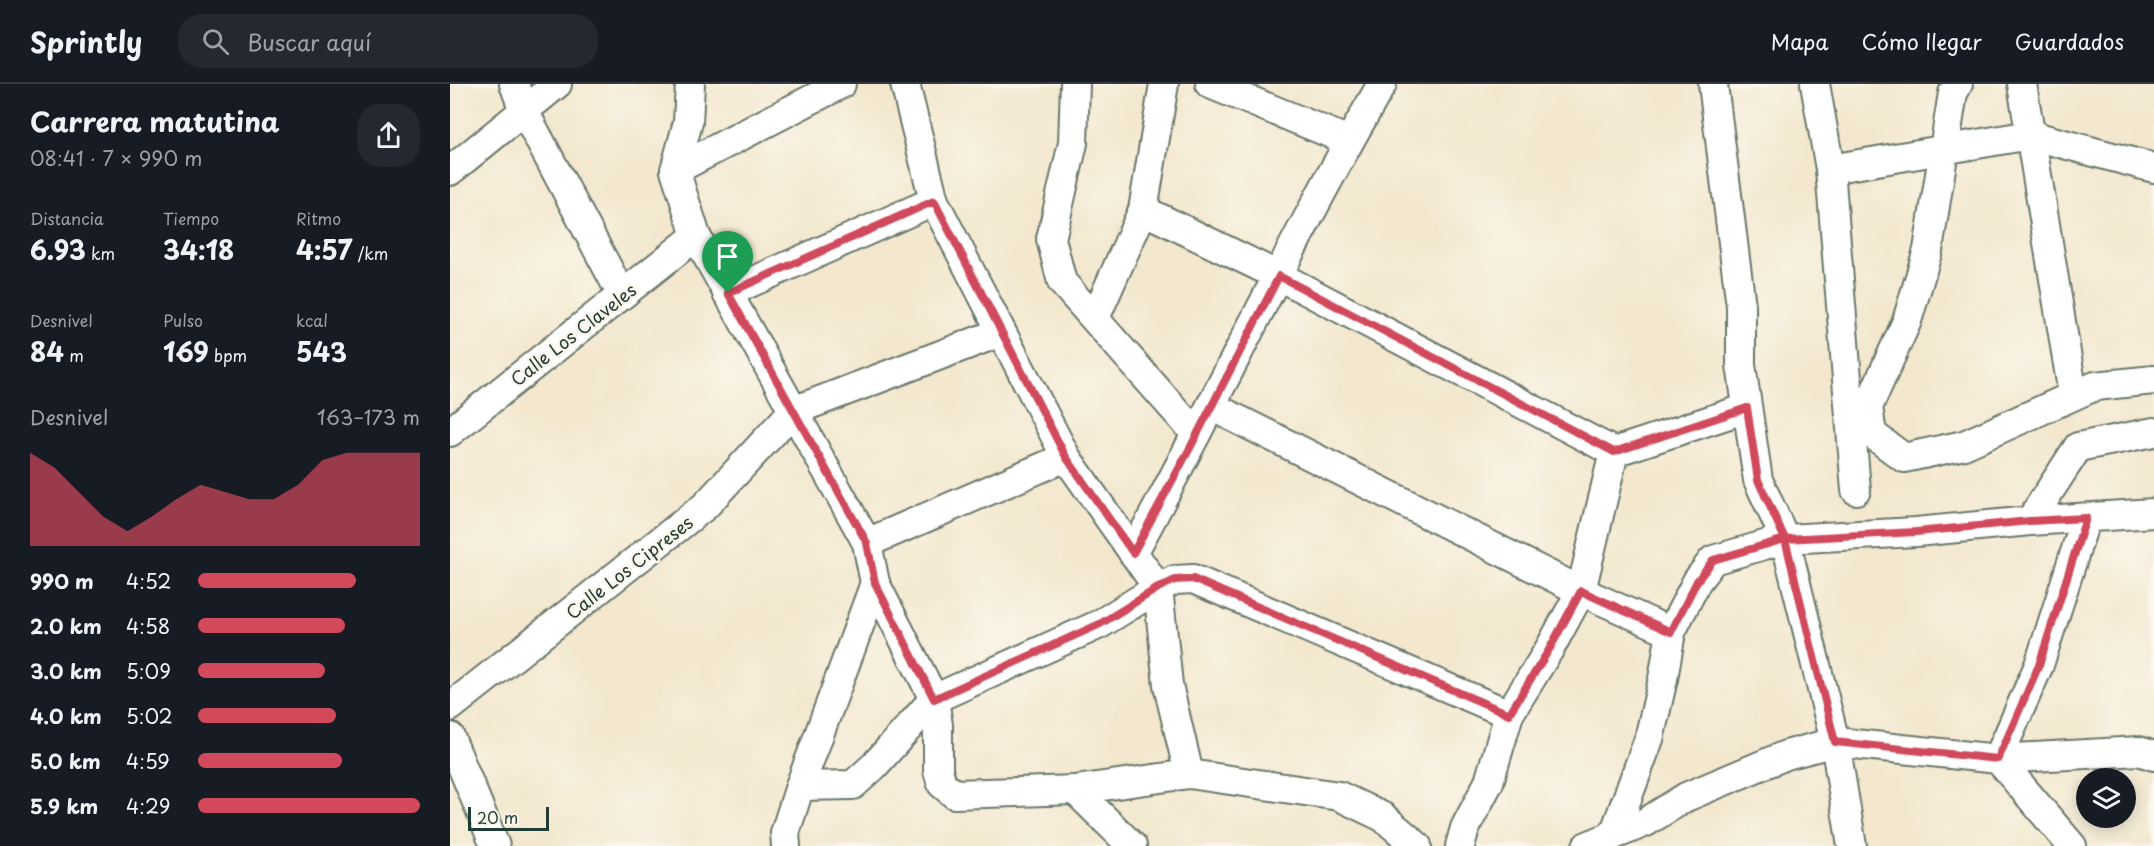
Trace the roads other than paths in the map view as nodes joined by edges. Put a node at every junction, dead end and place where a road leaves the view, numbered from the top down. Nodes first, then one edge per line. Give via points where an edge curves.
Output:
1 (514, 84) edge
2 (557, 84) edge
3 (690, 84) edge
4 (841, 84) edge
5 (905, 84) edge
6 (1076, 84) edge
7 (1164, 84) edge
8 (1210, 84) edge
9 (1382, 84) edge
10 (1713, 84) edge
11 (1815, 84) edge
12 (1958, 84) edge
13 (2022, 84) edge
14 (524, 111) junction
15 (2030, 135) junction
16 (1349, 141) junction
17 (1944, 149) junction
18 (2154, 168) edge
19 (1830, 169) junction
20 (675, 170) junction
21 (450, 171) edge
22 (934, 201) junction
23 (1143, 210) junction
24 (696, 237) junction
25 (1279, 276) junction
26 (728, 293) junction
27 (621, 296) junction
28 (1095, 318) junction
29 (1001, 332) junction
30 (2154, 380) edge
31 (2073, 395) junction
32 (1211, 406) junction
33 (1747, 408) junction
34 (793, 411) junction
35 (450, 432) edge
36 (2154, 432) edge
37 (1196, 434) junction
38 (1614, 452) junction
39 (1066, 457) junction
40 (1856, 490) dead end
41 (2154, 513) edge
42 (2086, 518) junction
43 (2030, 521) junction
44 (1785, 539) junction
45 (867, 543) junction
46 (1133, 553) junction
47 (875, 583) junction
48 (1158, 588) junction
49 (1581, 591) junction
50 (1671, 632) junction
51 (934, 699) junction
52 (450, 707) edge
53 (1509, 714) junction
54 (450, 737) edge
55 (1835, 742) junction
56 (2154, 756) edge
57 (1998, 759) junction
58 (1189, 774) junction
59 (800, 786) junction
60 (1074, 790) junction
61 (1614, 834) junction
62 (495, 846) edge
63 (786, 846) edge
64 (1132, 846) edge
65 (1417, 846) edge
66 (1460, 846) edge
67 (1587, 846) edge
68 (1852, 846) edge
69 (2072, 846) edge

1 - 14 street
2 - 14 street
3 - 20 street via 688,122
4 - 20 street
5 - 22 street
6 - 28 street via 1073,143 1052,239 1062,282
7 - 23 street
8 - 16 street
9 - 16 street
10 - 33 street via 1741,306 1741,365
11 - 19 street
12 - 17 street
13 - 15 street
14 - 21 street
14 - 27 street
15 - 17 street
15 - 18 street
15 - 31 street
16 - 25 street
17 - 19 street
17 - 31 street via 1928,250 1907,321 1868,407 1872,434 1904,458 1964,445
19 - 40 street
20 - 24 street
22 - 26 street
22 - 29 street
23 - 25 street
23 - 28 street
24 - 26 street
24 - 27 street, Calle Los Claveles
25 - 32 street
25 - 38 street
26 - 34 street
27 - 35 street, Calle Los Claveles
28 - 37 street
29 - 34 street
29 - 39 street
30 - 31 street via 2095,386
32 - 37 street
32 - 49 street
33 - 38 street
33 - 44 street via 1758,480
34 - 45 street
34 - 52 street, Calle Los Cipreses via 705,506
36 - 43 street via 2078,447
37 - 46 street
38 - 49 street
39 - 45 street
39 - 46 street
41 - 42 street
42 - 43 street
42 - 57 street via 2039,665
43 - 44 street
44 - 50 street via 1713,560 1697,581
44 - 55 street
45 - 47 street
46 - 48 street
47 - 51 street
47 - 59 street
48 - 51 street via 1100,624
48 - 53 street via 1175,580 1193,579
48 - 58 street via 1168,685
49 - 50 street
49 - 53 street
50 - 61 street via 1649,739
51 - 59 street via 853,784
51 - 60 street via 938,770 942,784 954,794
53 - 66 street via 1489,782
54 - 62 street
55 - 57 street
55 - 61 street via 1786,755 1686,797 1646,822
55 - 68 street
56 - 57 street via 2139,751
57 - 69 street
58 - 60 street
58 - 65 street via 1339,796 1383,817
59 - 63 street via 785,833
60 - 64 street
61 - 67 street

